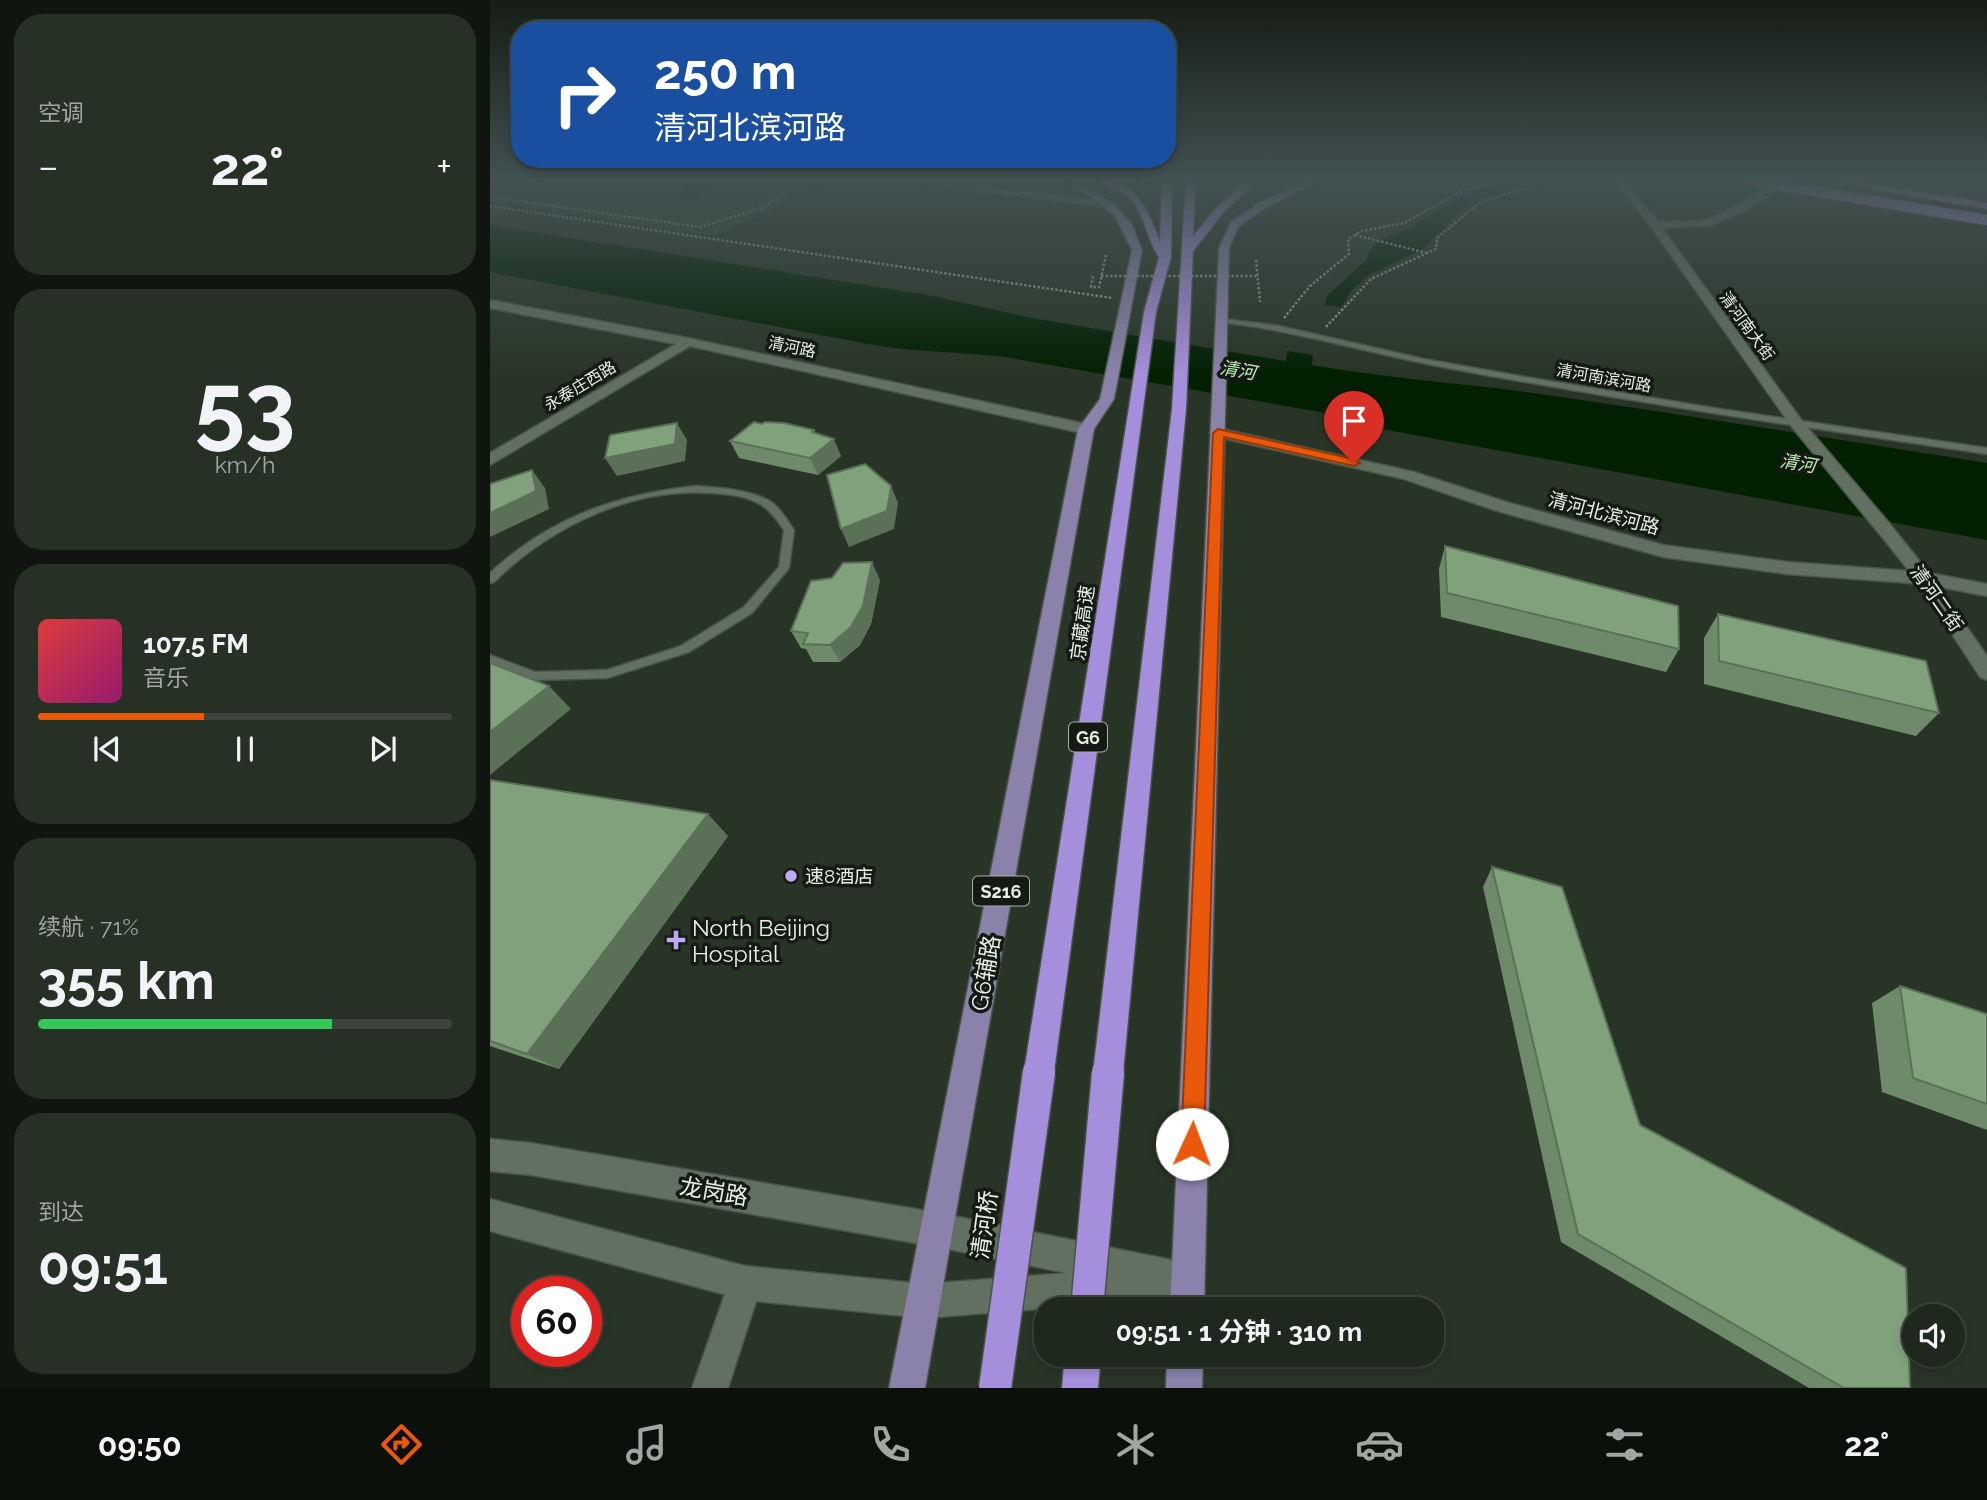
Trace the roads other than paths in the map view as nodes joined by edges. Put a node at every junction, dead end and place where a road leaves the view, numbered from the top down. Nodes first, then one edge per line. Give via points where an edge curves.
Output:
1 (1136, 245) edge
2 (1154, 245) edge
3 (1165, 245) edge
4 (1189, 245) edge
5 (1192, 245) edge
6 (1225, 245) edge
7 (1669, 245) edge
8 (1189, 249) junction
9 (1165, 257) junction
10 (490, 304) edge
11 (1220, 320) junction
12 (688, 342) junction
13 (1218, 424) junction
14 (1797, 424) junction
15 (1086, 429) junction
16 (1987, 451) edge
17 (490, 460) edge
18 (1883, 527) joint
19 (490, 577) edge
20 (1924, 578) junction
21 (1987, 590) edge
22 (490, 659) edge
23 (1987, 672) edge
24 (1040, 1072) joint
25 (490, 1155) edge
26 (490, 1215) edge
27 (938, 1230) junction
28 (745, 1283) junction
29 (1187, 1295) edge
30 (1088, 1297) edge
31 (925, 1301) junction
32 (1082, 1367) edge
33 (1185, 1367) edge
34 (710, 1388) edge
35 (907, 1388) edge
36 (995, 1388) edge
37 (1080, 1388) edge
38 (1184, 1388) edge

1 - 15 main road, G6辅路 / S216 via 1107,399
2 - 9 highway
3 - 9 highway, 京藏高速 / G6
4 - 8 highway
5 - 8 highway
6 - 11 main road
7 - 14 street, 清河南大街
8 - 30 highway, bridge via 1179,409
9 - 24 highway, 京藏高速 / G6 via 1150,312
10 - 12 street, 清河路
11 - 13 main road
11 - 14 lane, 清河南滨河路 via 1256,323 1452,367
12 - 15 street, 清河路
12 - 17 street, 永泰庄西路
13 - 20 street, 清河北滨河路 via 1663,551 1787,568
13 - 29 main road
14 - 16 lane, 清河南滨河路
14 - 18 street, 清河南大街
15 - 27 main road, G6辅路 / S216
18 - 20 street, 清河二街
19 - 22 lane via 538,537 599,507 663,491 722,489 755,499 766,503 789,530 784,568 748,610 685,649 607,674 534,676
20 - 21 street, 清河北滨河路
20 - 23 street, 清河二街
24 - 36 highway, 清河桥 / G6, bridge
25 - 27 street, 龙岗路
26 - 28 street
27 - 29 street, 龙岗路
27 - 31 main road, G6辅路 / S216
28 - 31 street
28 - 34 street
29 - 31 street
31 - 35 main road, G6辅路 / S216
32 - 37 highway
33 - 38 main road

